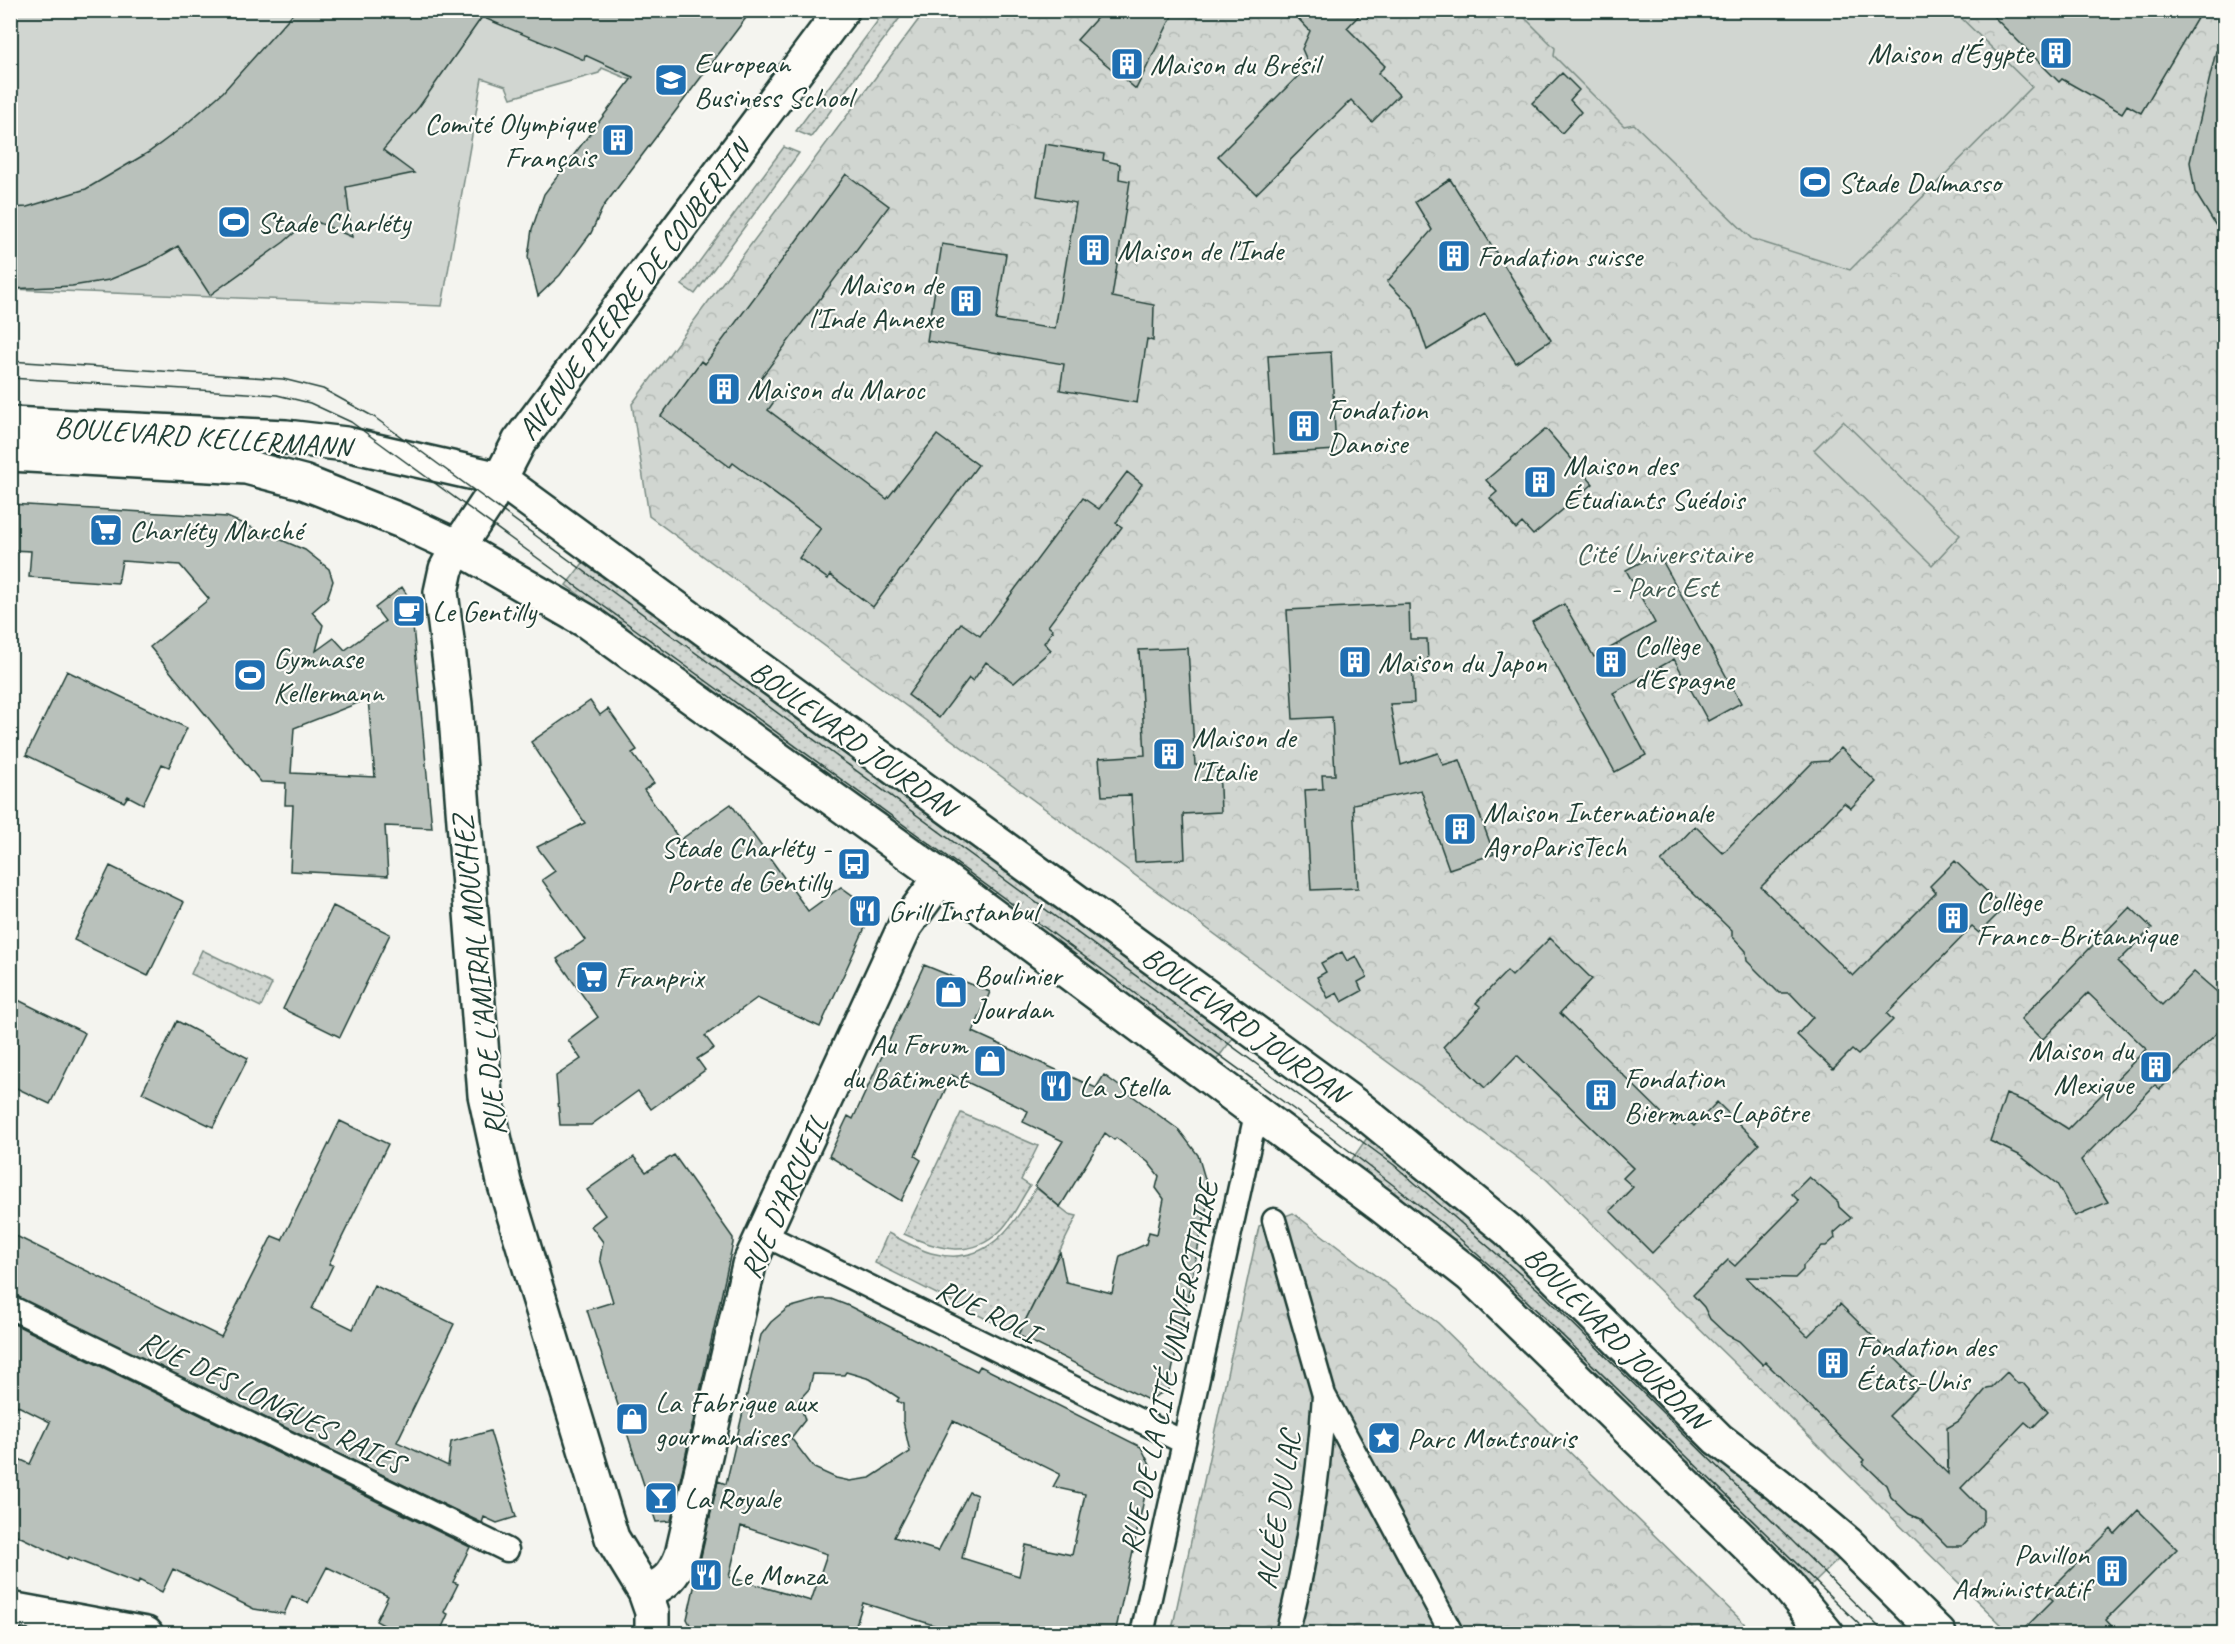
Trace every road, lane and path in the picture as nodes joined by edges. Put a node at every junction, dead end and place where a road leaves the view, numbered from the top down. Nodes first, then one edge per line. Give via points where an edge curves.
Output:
1 (842, 10) edge
2 (10, 424) edge
3 (10, 454) edge
4 (500, 479) junction
5 (458, 547) junction
6 (941, 877) junction
7 (1256, 1114) junction
8 (1274, 1220) dead end
9 (763, 1234) junction
10 (10, 1307) edge
11 (1324, 1395) junction
12 (1183, 1442) junction
13 (507, 1550) dead end
14 (645, 1592) junction
15 (10, 1609) edge
16 (146, 1634) edge
17 (652, 1634) edge
18 (1142, 1634) edge
19 (1287, 1634) edge
20 (1452, 1634) edge
21 (1827, 1634) edge
22 (1939, 1634) edge

1 - 4 main road, AVENUE PIERRE DE COUBERTIN via 523,437
2 - 4 main road, BOULEVARD KELLERMANN via 286,437 346,444
3 - 5 main road, BOULEVARD KELLERMANN via 246,467 303,482
4 - 5 main road, AVENUE PIERRE DE COUBERTIN
4 - 22 main road, BOULEVARD JOURDAN via 1360,1109 1508,1230 1718,1439 1847,1543
5 - 6 main road, BOULEVARD JOURDAN via 588,622
5 - 14 main road, RUE DE L'AMIRAL MOUCHEZ via 446,569 441,592 455,704 485,1095 504,1182 612,1538
6 - 7 main road, BOULEVARD JOURDAN
6 - 9 main road, RUE D'ARCUEIL via 905,926
7 - 12 street, RUE DE LA CITÉ UNIVERSITAIRE
7 - 21 main road, BOULEVARD JOURDAN via 1470,1275 1782,1580
8 - 11 street
9 - 12 street, RUE ROLI
9 - 14 main road, RUE D'ARCUEIL via 745,1279 682,1555 676,1572 665,1584
10 - 13 street, RUE DES LONGUES RAIES
11 - 19 street, ALLÉE DU LAC via 1312,1511
11 - 20 street
12 - 18 street, RUE DE LA CITÉ UNIVERSITAIRE
14 - 17 main road, RUE DE L'AMIRAL MOUCHEZ via 652,1612
15 - 16 main road

